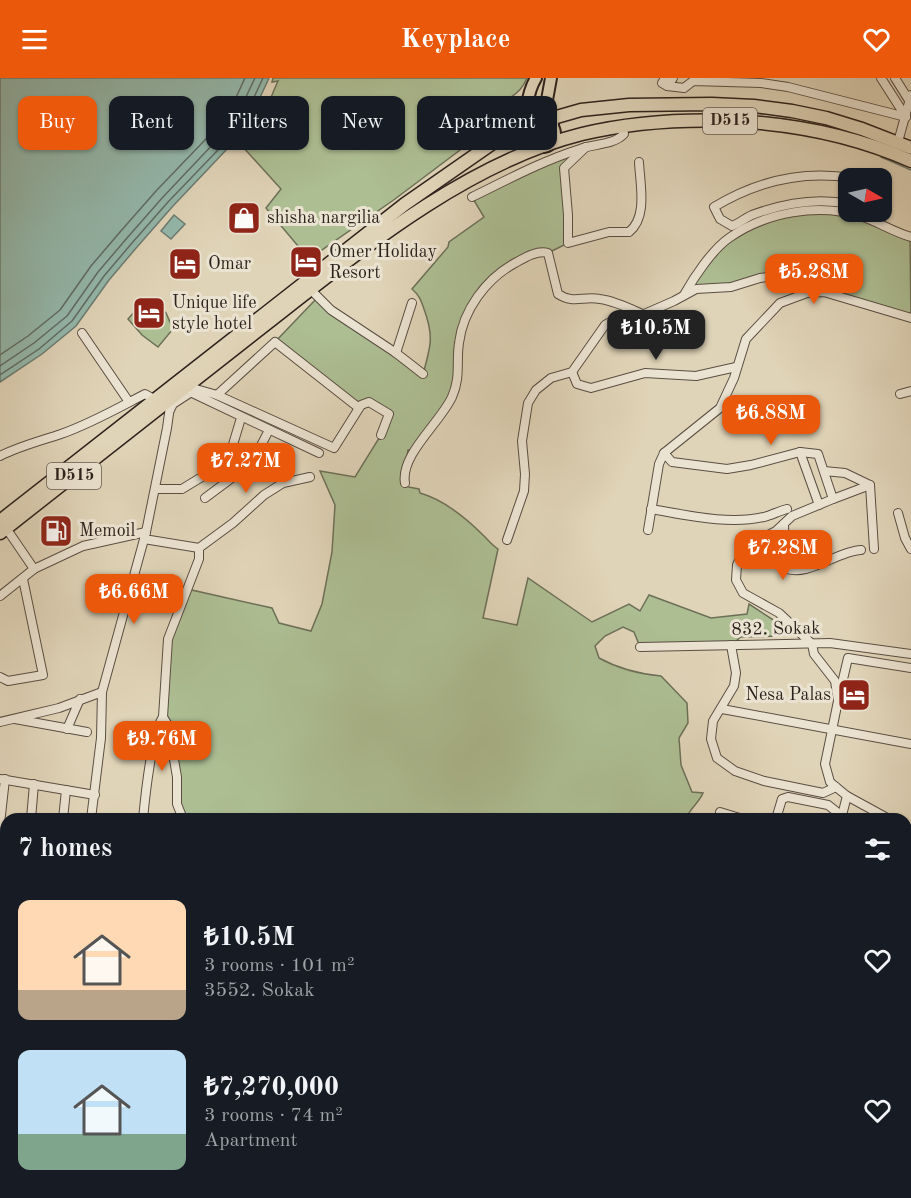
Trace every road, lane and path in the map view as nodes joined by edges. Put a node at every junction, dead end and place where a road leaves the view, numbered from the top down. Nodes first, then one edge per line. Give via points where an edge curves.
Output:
1 (536, 78) edge
2 (551, 78) edge
3 (673, 78) edge
4 (880, 78) edge
5 (895, 78) edge
6 (766, 81) edge
7 (665, 82) edge
8 (530, 96) edge
9 (548, 96) edge
10 (910, 99) edge
11 (906, 117) junction
12 (557, 119) edge
13 (623, 125) junction
14 (898, 142) junction
15 (557, 143) edge
16 (585, 147) junction
17 (911, 148) edge
18 (483, 150) edge
19 (536, 150) edge
20 (911, 161) edge
21 (639, 162) dead end
22 (838, 177) edge
23 (472, 197) dead end
24 (838, 203) edge
25 (838, 212) edge
26 (875, 222) edge
27 (911, 237) edge
28 (814, 288) junction
29 (311, 290) junction
30 (683, 296) junction
31 (412, 303) dead end
32 (642, 315) junction
33 (911, 318) edge
34 (82, 333) dead end
35 (396, 353) junction
36 (736, 367) junction
37 (572, 372) junction
38 (423, 374) dead end
39 (911, 391) edge
40 (190, 392) junction
41 (900, 394) dead end
42 (217, 395) junction
43 (154, 399) junction
44 (129, 402) junction
45 (170, 405) junction
46 (359, 408) junction
47 (147, 417) junction
48 (241, 418) junction
49 (167, 428) junction
50 (268, 430) junction
51 (381, 435) dead end
52 (800, 452) junction
53 (319, 453) dead end
54 (664, 453) junction
55 (0, 456) edge
56 (228, 461) junction
57 (824, 471) junction
58 (239, 473) junction
59 (310, 477) dead end
60 (405, 483) dead end
61 (870, 485) junction
62 (154, 489) junction
63 (205, 498) dead end
64 (833, 499) junction
65 (819, 505) junction
66 (787, 509) dead end
67 (655, 510) junction
68 (898, 513) dead end
69 (784, 524) junction
70 (2, 527) edge
71 (648, 531) dead end
72 (145, 535) junction
73 (507, 540) dead end
74 (199, 548) junction
75 (874, 549) dead end
76 (911, 549) edge
77 (861, 550) dead end
78 (34, 569) junction
79 (23, 579) junction
80 (0, 596) edge
81 (812, 644) junction
82 (732, 645) junction
83 (640, 646) dead end
84 (911, 654) edge
85 (911, 668) edge
86 (0, 677) edge
87 (102, 692) junction
88 (80, 699) junction
89 (838, 700) junction
90 (722, 709) junction
91 (163, 717) junction
92 (12, 719) junction
93 (0, 722) edge
94 (67, 729) junction
95 (831, 730) junction
96 (87, 732) dead end
97 (911, 744) edge
98 (2, 779) edge
99 (34, 784) junction
100 (836, 787) junction
101 (66, 790) junction
102 (94, 795) junction
103 (847, 796) junction
104 (720, 812) dead end
105 (0, 813) edge
106 (32, 813) edge
107 (64, 813) edge
108 (92, 813) edge
109 (144, 813) edge
110 (181, 813) edge
111 (723, 813) edge
112 (778, 813) edge
113 (836, 813) edge
114 (842, 813) edge
115 (878, 813) edge

1 - 8 main road
2 - 9 main road
3 - 7 street
4 - 11 street
5 - 10 street
6 - 7 street via 693,81 684,88
6 - 11 street
10 - 11 street
11 - 14 street
12 - 14 highway, D515 via 581,111 629,105 754,106 825,118
13 - 15 highway, D515
13 - 16 street via 624,135 620,139
13 - 20 highway, D515 via 715,121 791,126 863,143
14 - 17 highway, D515
16 - 21 street via 564,168 568,243 609,232 629,232 636,226 640,218
16 - 23 street via 551,158
18 - 43 highway, D515 via 405,204
19 - 29 highway, D515 via 462,184
22 - 24 street via 819,175 765,183 714,207 720,219 732,226 770,208 796,202
25 - 30 street via 812,210 781,214 751,225 728,239
26 - 27 street
28 - 30 street via 809,280 781,275 731,287 696,289
28 - 33 street
28 - 36 street via 780,303 760,322 746,339
29 - 35 street via 331,310
29 - 45 highway, D515
30 - 32 street
31 - 35 street
32 - 37 street via 605,325
32 - 60 street via 600,299 568,301 558,294 548,253 543,251 496,275 473,303 459,343 459,370 452,397 407,463
34 - 44 street
35 - 38 street
36 - 37 street via 696,376 645,373 591,388 577,384
36 - 54 street via 720,408
37 - 73 street via 551,378 528,403 522,441 524,491
39 - 41 street
40 - 42 street via 196,389
40 - 45 street
40 - 48 street
42 - 46 street via 334,448
42 - 46 street via 275,342
43 - 44 street via 145,394
43 - 70 highway, D515
44 - 55 street via 84,425
45 - 47 highway, D515
45 - 49 street
46 - 51 street via 369,402 389,414
47 - 49 street via 156,418
47 - 70 highway, D515
48 - 50 street
48 - 56 street
49 - 62 street
50 - 53 street
50 - 58 street via 252,463
52 - 54 street via 727,469 672,462
52 - 57 street via 818,454
52 - 65 street
54 - 67 street via 659,464
56 - 58 street
56 - 62 street via 182,489
57 - 61 street via 845,473
57 - 64 street
58 - 63 street
59 - 74 street via 283,483 264,495
61 - 64 street
61 - 75 street
62 - 72 street
64 - 65 street
65 - 69 street via 792,516
66 - 67 street via 764,517 736,519
67 - 71 street
68 - 76 street
69 - 77 street via 785,568 790,571
69 - 81 street via 747,546 737,565 736,580 743,593 779,613
70 - 78 street
72 - 74 street
72 - 78 street via 83,546
72 - 87 street
74 - 91 street via 199,559 168,639
78 - 79 street
79 - 80 street
79 - 86 street via 43,675 8,681
81 - 82 street, 832. Sokak
81 - 84 street, 832. Sokak
81 - 89 street via 814,654 835,681
82 - 83 street, 832. Sokak
82 - 90 street via 736,674
85 - 89 street via 848,658
87 - 88 street
87 - 102 street
88 - 92 street
88 - 94 street
89 - 95 street
90 - 95 street
90 - 100 street via 713,721 711,739 717,758 735,771 823,793
91 - 109 street via 158,724
91 - 110 street via 168,725
92 - 93 street
92 - 94 street
94 - 96 street
95 - 97 street
95 - 100 street via 825,764 830,782
98 - 99 street
98 - 105 street
99 - 101 street
99 - 106 street
100 - 103 street
101 - 102 street
101 - 107 street
102 - 108 street
103 - 114 street
103 - 115 street
104 - 111 street
112 - 113 street via 782,799 788,797 828,806

